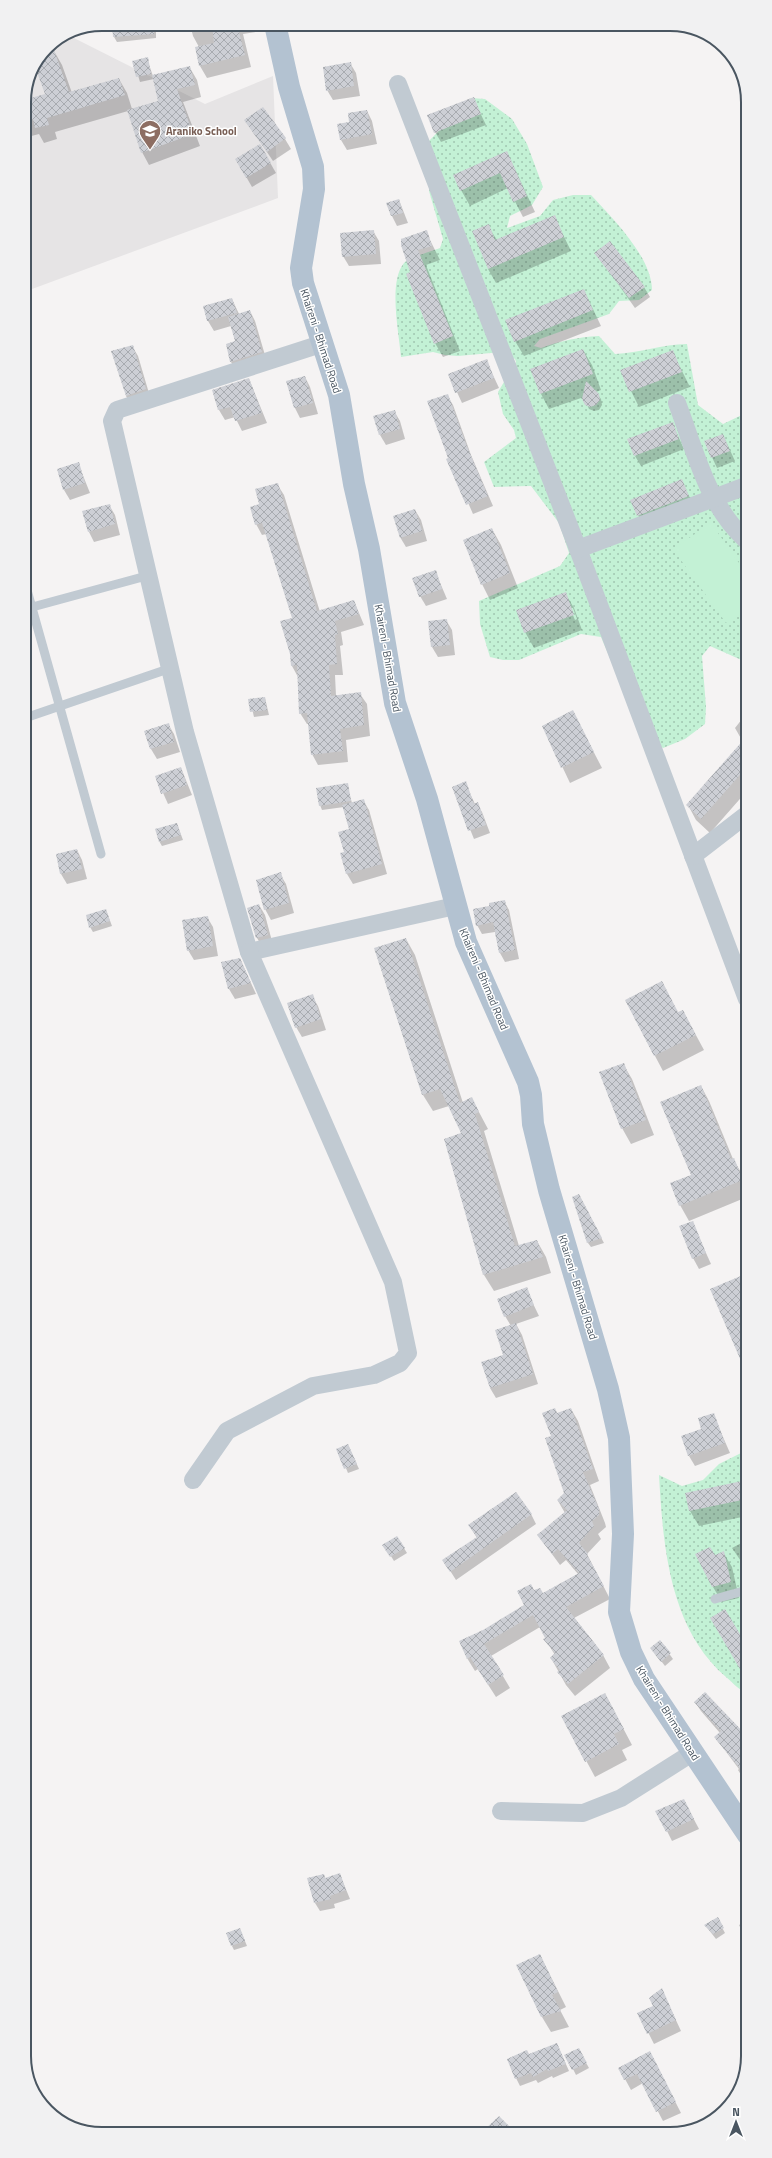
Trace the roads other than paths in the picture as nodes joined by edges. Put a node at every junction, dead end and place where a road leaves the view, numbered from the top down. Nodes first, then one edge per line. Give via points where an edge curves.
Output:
1 (277, 31) edge
2 (398, 84) dead end
3 (324, 343) junction
4 (677, 403) dead end
5 (741, 488) edge
6 (712, 497) junction
7 (741, 536) edge
8 (578, 549) junction
9 (150, 575) junction
10 (31, 607) edge
11 (31, 617) edge
12 (171, 668) junction
13 (60, 707) junction
14 (31, 716) edge
15 (741, 819) edge
16 (101, 854) dead end
17 (693, 856) junction
18 (455, 906) junction
19 (250, 952) junction
20 (741, 986) edge
21 (193, 1480) dead end
22 (741, 1592) edge
23 (715, 1598) dead end
24 (692, 1753) junction
25 (501, 1811) dead end
26 (741, 1825) edge

1 - 3 main road, Khaireni - Bhimad Road via 289,87 313,167 314,189 301,268 303,283
2 - 8 street
3 - 9 street via 117,410 112,421
3 - 18 main road, Khaireni - Bhimad Road via 339,395 395,703 427,799
4 - 6 street
5 - 6 street
6 - 7 street
6 - 8 street
8 - 17 street
9 - 10 lane
9 - 12 street
11 - 13 lane
12 - 13 lane
12 - 19 street via 185,732
13 - 14 lane
13 - 16 lane
15 - 17 street
17 - 20 street
18 - 19 street
18 - 24 main road, Khaireni - Bhimad Road via 466,942 528,1082 533,1124 549,1190 608,1389 619,1438 621,1470 623,1534 618,1597 621,1624 644,1679
19 - 21 street via 393,1282 408,1353 400,1363 374,1375 313,1386 227,1431
22 - 23 lane
24 - 25 street via 621,1798 583,1813
24 - 26 main road, Khaireni - Bhimad Road

